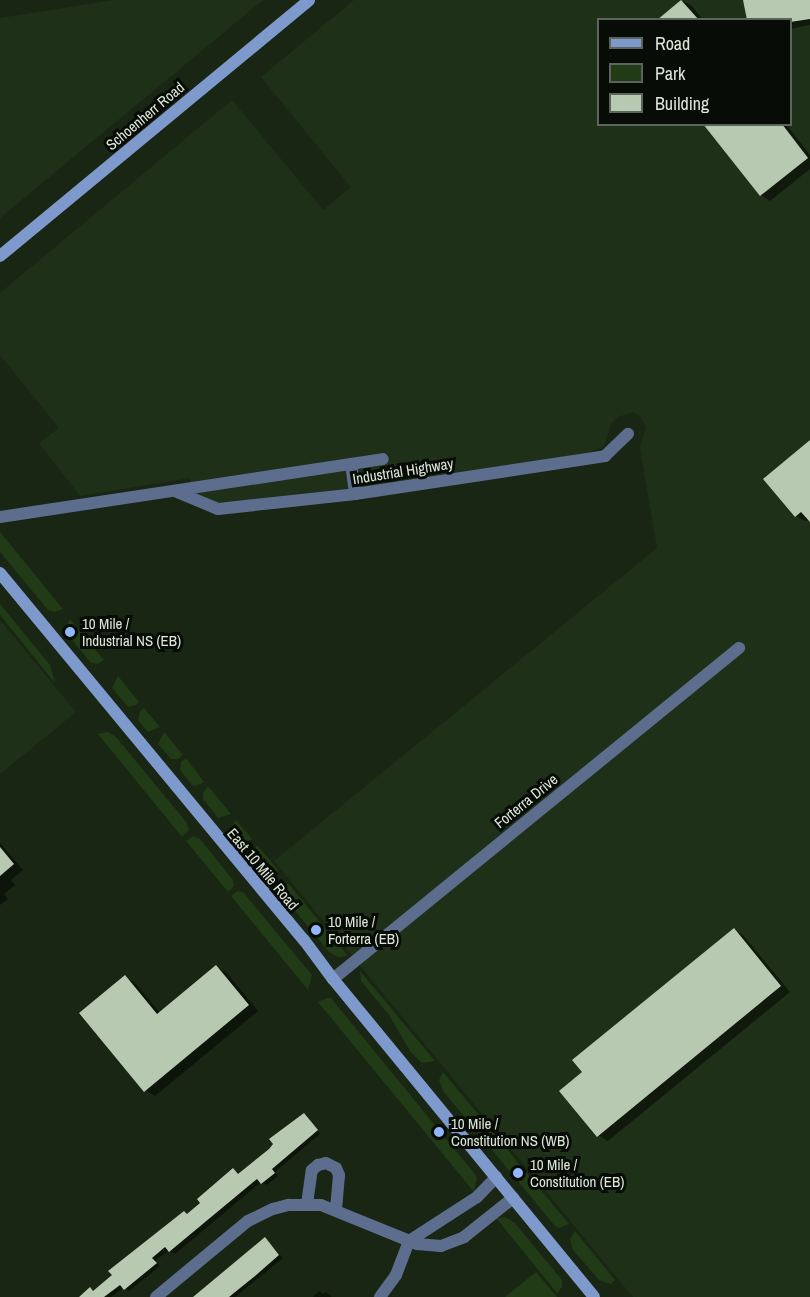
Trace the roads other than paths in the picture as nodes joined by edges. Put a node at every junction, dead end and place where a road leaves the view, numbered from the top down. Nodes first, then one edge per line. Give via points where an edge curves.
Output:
1 (309, 0) edge
2 (0, 256) edge
3 (628, 434) dead end
4 (383, 459) dead end
5 (351, 464) junction
6 (177, 492) junction
7 (355, 494) junction
8 (0, 517) edge
9 (0, 573) edge
10 (739, 648) dead end
11 (333, 979) junction
12 (496, 1177) junction
13 (513, 1198) junction
14 (307, 1204) junction
15 (336, 1209) junction
16 (409, 1240) junction
17 (156, 1297) edge
18 (380, 1297) edge
19 (594, 1297) edge

1 - 2 main road, Schoenherr Road
3 - 7 street, Industrial Highway via 605,456
4 - 5 street, Industrial Highway
5 - 6 street, Industrial Highway
5 - 7 street
6 - 7 street, Industrial Highway via 218,509
6 - 8 street, Industrial Highway
9 - 11 main road, East 10 Mile Road
10 - 11 street, Forterra Drive
11 - 12 main road, East 10 Mile Road
12 - 13 main road, East 10 Mile Road
12 - 16 street via 477,1197
13 - 16 street via 464,1237 426,1246
13 - 19 main road, East 10 Mile Road
14 - 15 street
14 - 15 street via 312,1170 326,1163 336,1168 339,1175
14 - 17 street via 273,1209 248,1221
15 - 16 street
16 - 18 street via 396,1275

